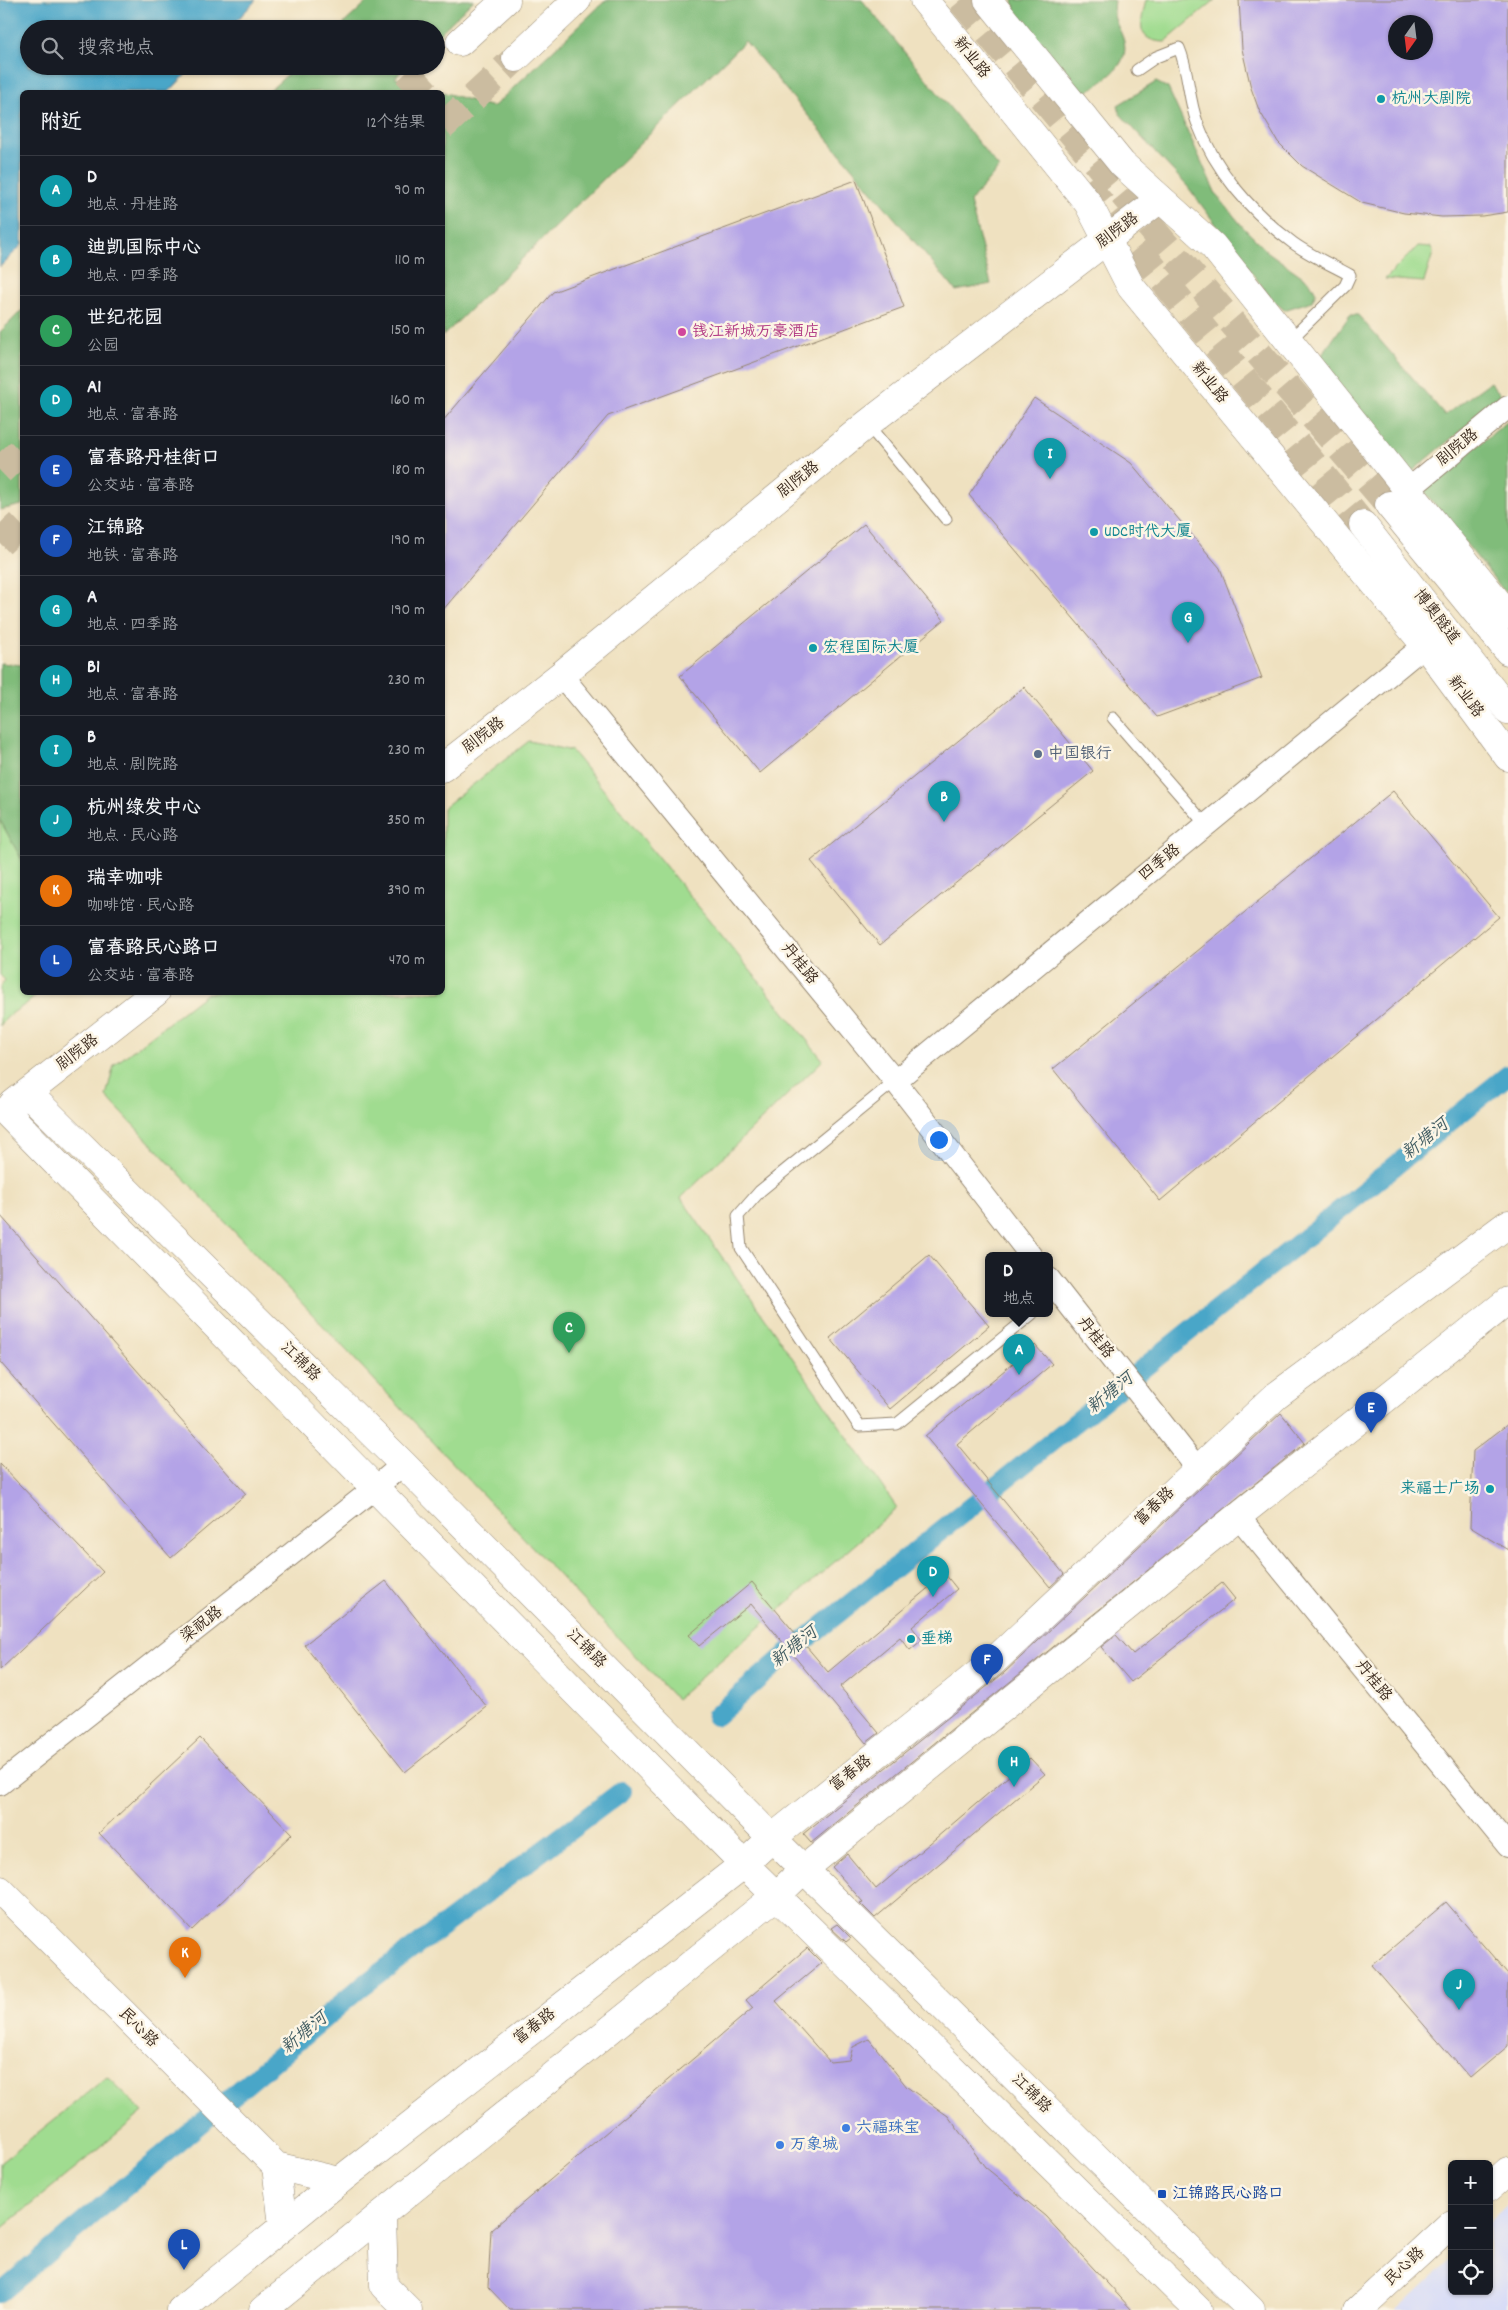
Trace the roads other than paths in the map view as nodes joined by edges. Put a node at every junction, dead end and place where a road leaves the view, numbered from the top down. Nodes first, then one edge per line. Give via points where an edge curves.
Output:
1 (506, 0) edge
2 (577, 0) edge
3 (924, 0) edge
4 (988, 0) edge
5 (460, 42) dead end
6 (516, 58) tunnel mouth
7 (1137, 70) dead end
8 (1160, 198) junction
9 (1106, 239) junction
10 (1289, 341) junction
11 (1504, 412) edge
12 (867, 424) junction
13 (1399, 498) junction
14 (946, 520) dead end
15 (1363, 525) tunnel mouth
16 (1508, 614) edge
17 (1425, 646) junction
18 (1508, 651) edge
19 (561, 676) junction
20 (1508, 710) edge
21 (1113, 718) dead end
22 (1508, 757) edge
23 (445, 766) edge
24 (1206, 825) junction
25 (152, 995) edge
26 (895, 1081) junction
27 (28, 1093) junction
28 (2, 1113) edge
29 (1508, 1224) edge
30 (1028, 1252) edge
31 (1053, 1291) edge
32 (1508, 1301) edge
33 (1028, 1317) edge
34 (403, 1464) junction
35 (1197, 1468) junction
36 (375, 1488) junction
37 (1238, 1516) junction
38 (0, 1784) edge
39 (772, 1838) junction
40 (1508, 1846) edge
41 (744, 1864) junction
42 (804, 1869) junction
43 (0, 1890) edge
44 (777, 1896) junction
45 (276, 2166) junction
46 (1508, 2171) edge
47 (339, 2181) junction
48 (1493, 2184) edge
49 (382, 2215) junction
50 (283, 2226) junction
51 (1448, 2227) edge
52 (181, 2310) edge
53 (263, 2310) edge
54 (408, 2310) edge
55 (1198, 2310) edge
56 (1251, 2310) edge
57 (1358, 2310) edge

1 - 5 main road
2 - 6 main road
3 - 9 main road, 新业路 via 1088,203
4 - 8 main road via 1122,164
7 - 10 lane via 1178,48 1185,63 1197,122 1212,157 1263,219 1295,244 1350,275 1332,300
8 - 9 main road, 剧院路
8 - 10 main road via 1213,246
9 - 12 main road, 剧院路
9 - 17 main road, 新业路 via 1130,287
10 - 13 main road
11 - 13 street, 剧院路
12 - 14 lane
12 - 19 main road, 剧院路
13 - 16 main road
13 - 18 main road, 博奥隧道
15 - 20 main road, 博奥隧道
17 - 22 main road, 新业路
17 - 24 street, 四季路
19 - 23 main road, 剧院路
19 - 26 street, 丹桂路
21 - 24 lane
24 - 26 street, 四季路
25 - 27 main road, 剧院路
26 - 30 street, 丹桂路
26 - 33 lane via 760,1191 738,1216 741,1248 859,1426 896,1424
27 - 28 main road, 剧院路
27 - 34 main road, 江锦路
28 - 36 main road
29 - 35 main road, 富春路 via 1276,1396
31 - 35 street, 丹桂路 via 1110,1356
32 - 37 main road
34 - 36 street, 梁祝路
34 - 39 main road, 江锦路
35 - 39 main road, 富春路 via 994,1661
36 - 38 street, 梁祝路
36 - 41 main road
37 - 40 street, 丹桂路
37 - 42 main road
39 - 41 main road, 富春路
39 - 42 main road, 江锦路
41 - 44 main road
41 - 47 main road, 富春路
42 - 44 main road
42 - 56 main road, 江锦路
43 - 45 main road, 民心路
44 - 49 main road
44 - 55 main road
45 - 47 main road
45 - 50 main road
46 - 48 main road
47 - 50 main road, 富春路
49 - 53 main road
49 - 54 main road via 384,2286
50 - 52 main road, 富春路
51 - 57 main road, 民心路

